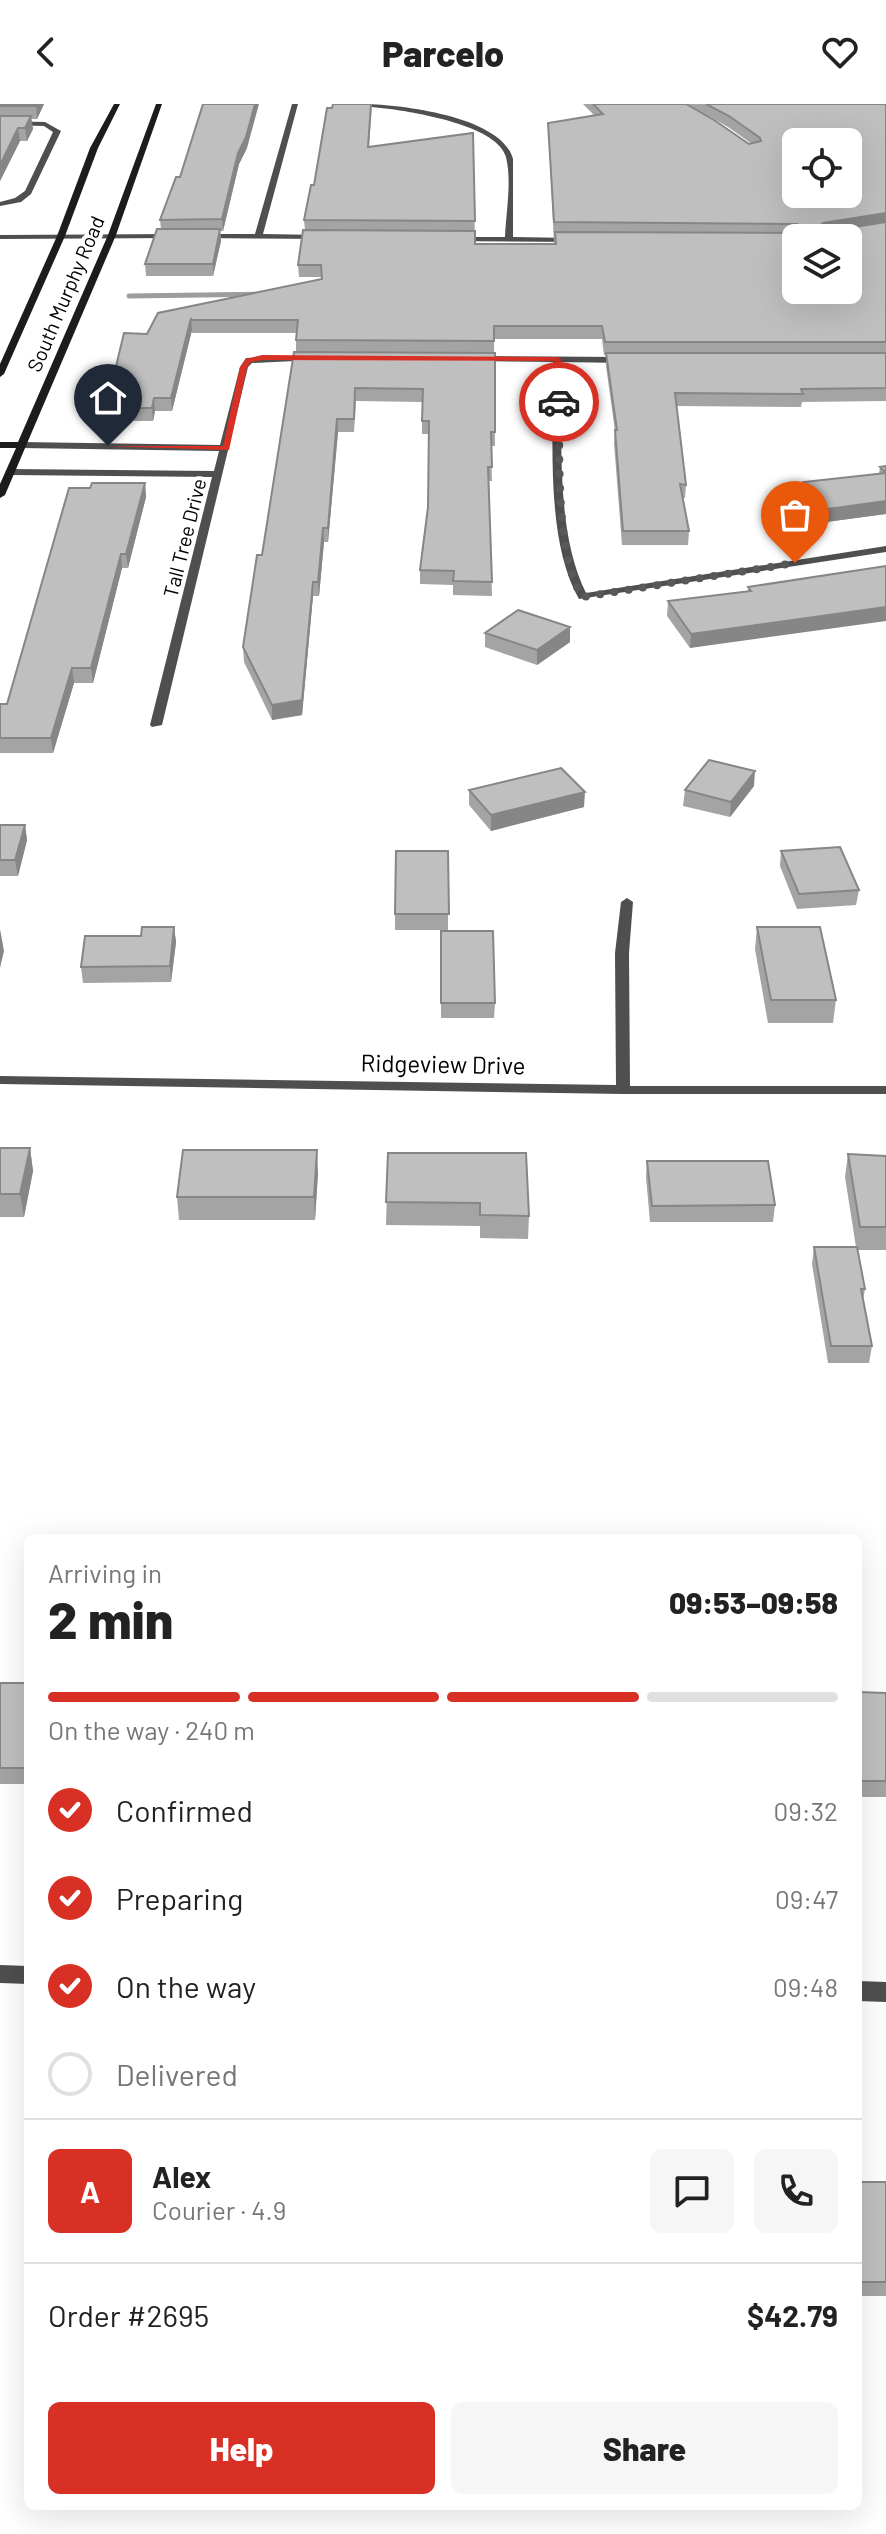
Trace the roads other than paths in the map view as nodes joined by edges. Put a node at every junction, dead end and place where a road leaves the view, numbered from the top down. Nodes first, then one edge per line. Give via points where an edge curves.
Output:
1 (117, 104) edge
2 (159, 104) edge
3 (295, 104) edge
4 (364, 104) edge
5 (0, 123) edge
6 (0, 204) edge
7 (112, 235) junction
8 (61, 236) junction
9 (0, 237) edge
10 (258, 237) junction
11 (337, 238) edge
12 (447, 239) edge
13 (509, 239) junction
14 (586, 240) edge
15 (324, 358) edge
16 (464, 359) edge
17 (557, 359) junction
18 (632, 360) edge
19 (0, 374) edge
20 (0, 445) edge
21 (21, 445) junction
22 (226, 448) junction
23 (5, 472) edge
24 (219, 474) junction
25 (0, 495) edge
26 (886, 549) edge
27 (156, 725) dead end
28 (627, 902) dead end
29 (0, 1080) edge
30 (623, 1090) junction
31 (886, 1090) edge
32 (0, 1974) edge
33 (24, 1975) edge
34 (862, 1991) edge
35 (886, 1992) edge

1 - 8 main road, South Murphy Road
2 - 7 main road, South Murphy Road
3 - 10 street
4 - 13 street via 433,116 496,137 509,153
5 - 6 street via 45,124 57,131 28,192
7 - 8 street
7 - 10 street
7 - 21 main road, South Murphy Road
8 - 9 street
8 - 19 main road, South Murphy Road
10 - 11 street
12 - 13 street
13 - 14 street
15 - 22 street, Tall Tree Drive via 249,360
16 - 17 street
17 - 18 street
17 - 26 street via 563,522 573,581 583,597
20 - 21 main road
21 - 22 street
21 - 23 main road, South Murphy Road
22 - 24 street, Tall Tree Drive
23 - 24 street
23 - 25 main road, South Murphy Road
24 - 27 street, Tall Tree Drive
28 - 30 street
29 - 30 street, Ridgeview Drive
30 - 31 street, Ridgeview Drive
32 - 33 street
34 - 35 street

